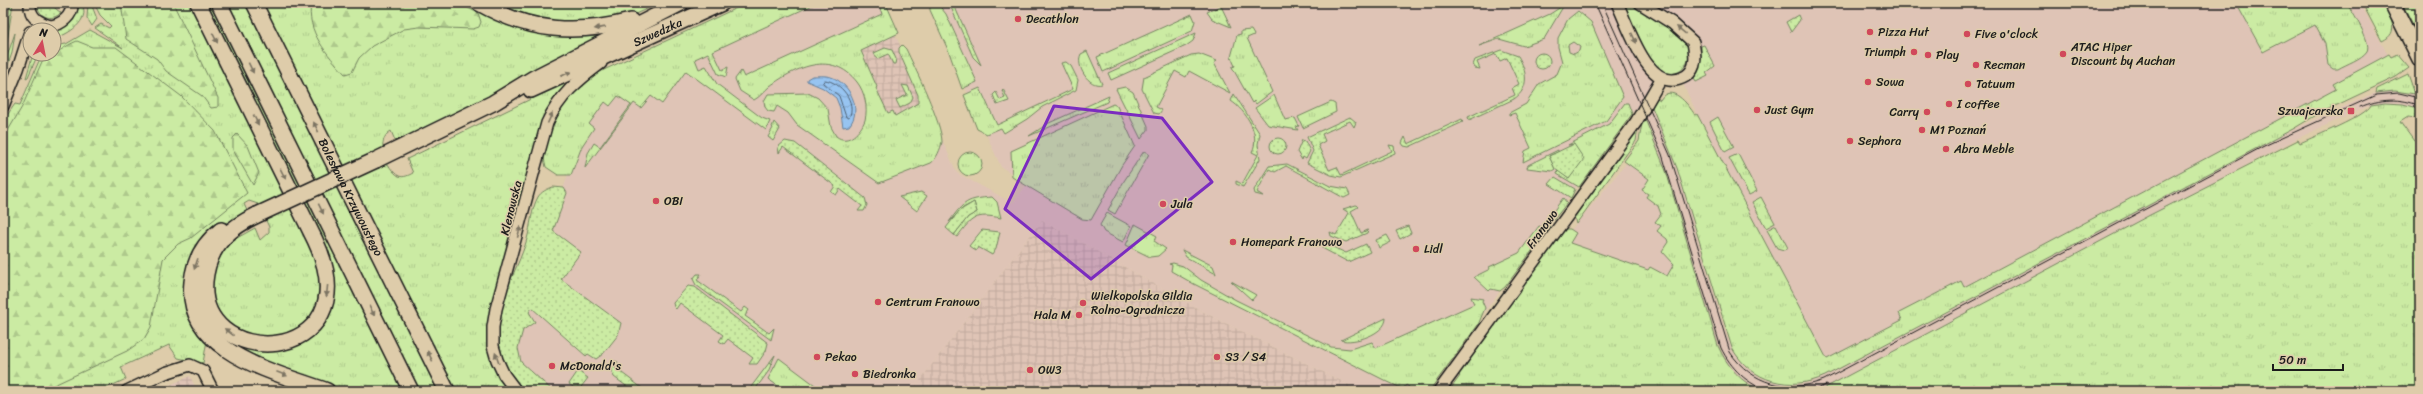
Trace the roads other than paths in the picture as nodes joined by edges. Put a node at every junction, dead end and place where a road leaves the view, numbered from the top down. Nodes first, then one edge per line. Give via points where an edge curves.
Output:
1 (30, 3) edge
2 (198, 3) edge
3 (219, 3) edge
4 (254, 3) edge
5 (479, 3) edge
6 (681, 3) edge
7 (722, 3) edge
8 (1617, 3) edge
9 (1640, 3) edge
10 (2392, 3) edge
11 (74, 4) edge
12 (665, 10) junction
13 (34, 19) junction
14 (33, 22) edge
15 (39, 22) edge
16 (62, 22) edge
17 (614, 52) junction
18 (22, 56) edge
19 (2420, 58) edge
20 (23, 62) edge
21 (18, 69) junction
22 (1661, 79) junction
23 (493, 104) junction
24 (3, 106) edge
25 (240, 223) junction
26 (127, 391) edge
27 (213, 391) edge
28 (327, 391) edge
29 (411, 391) edge
30 (447, 391) edge
31 (516, 391) edge
32 (1439, 391) edge

1 - 13 street
2 -> 25 main road via 327,268 328,293 325,305 315,322 298,337 280,344 251,343 230,333 212,314 206,291 207,269 225,236
3 -> 29 main road
30 -> 4 main road, Bolesława Krzywoustego
12 -> 5 main road via 605,28 569,30 520,22
6 - 12 main road, Szwedzka
7 - 17 main road, Szwedzka
8 -> 22 street via 1645,63
22 -> 9 street via 1679,80 1688,74 1696,56 1693,42 1672,23
10 - 19 main road
11 - 16 street
12 - 23 main road via 534,78
13 - 14 street
13 - 15 street
23 -> 17 main road, Szwedzka via 534,89
31 -> 17 street, Klenowska via 497,360 493,346 493,327 540,143 554,108 569,89
18 - 21 street
20 - 21 street
21 - 24 street
22 - 32 street, Franowo via 1636,122
23 - 25 main road, bridge
25 -> 28 main road via 218,232 198,257 192,278 191,296 200,323 225,350
26 - 27 street via 182,366 195,366 203,371

